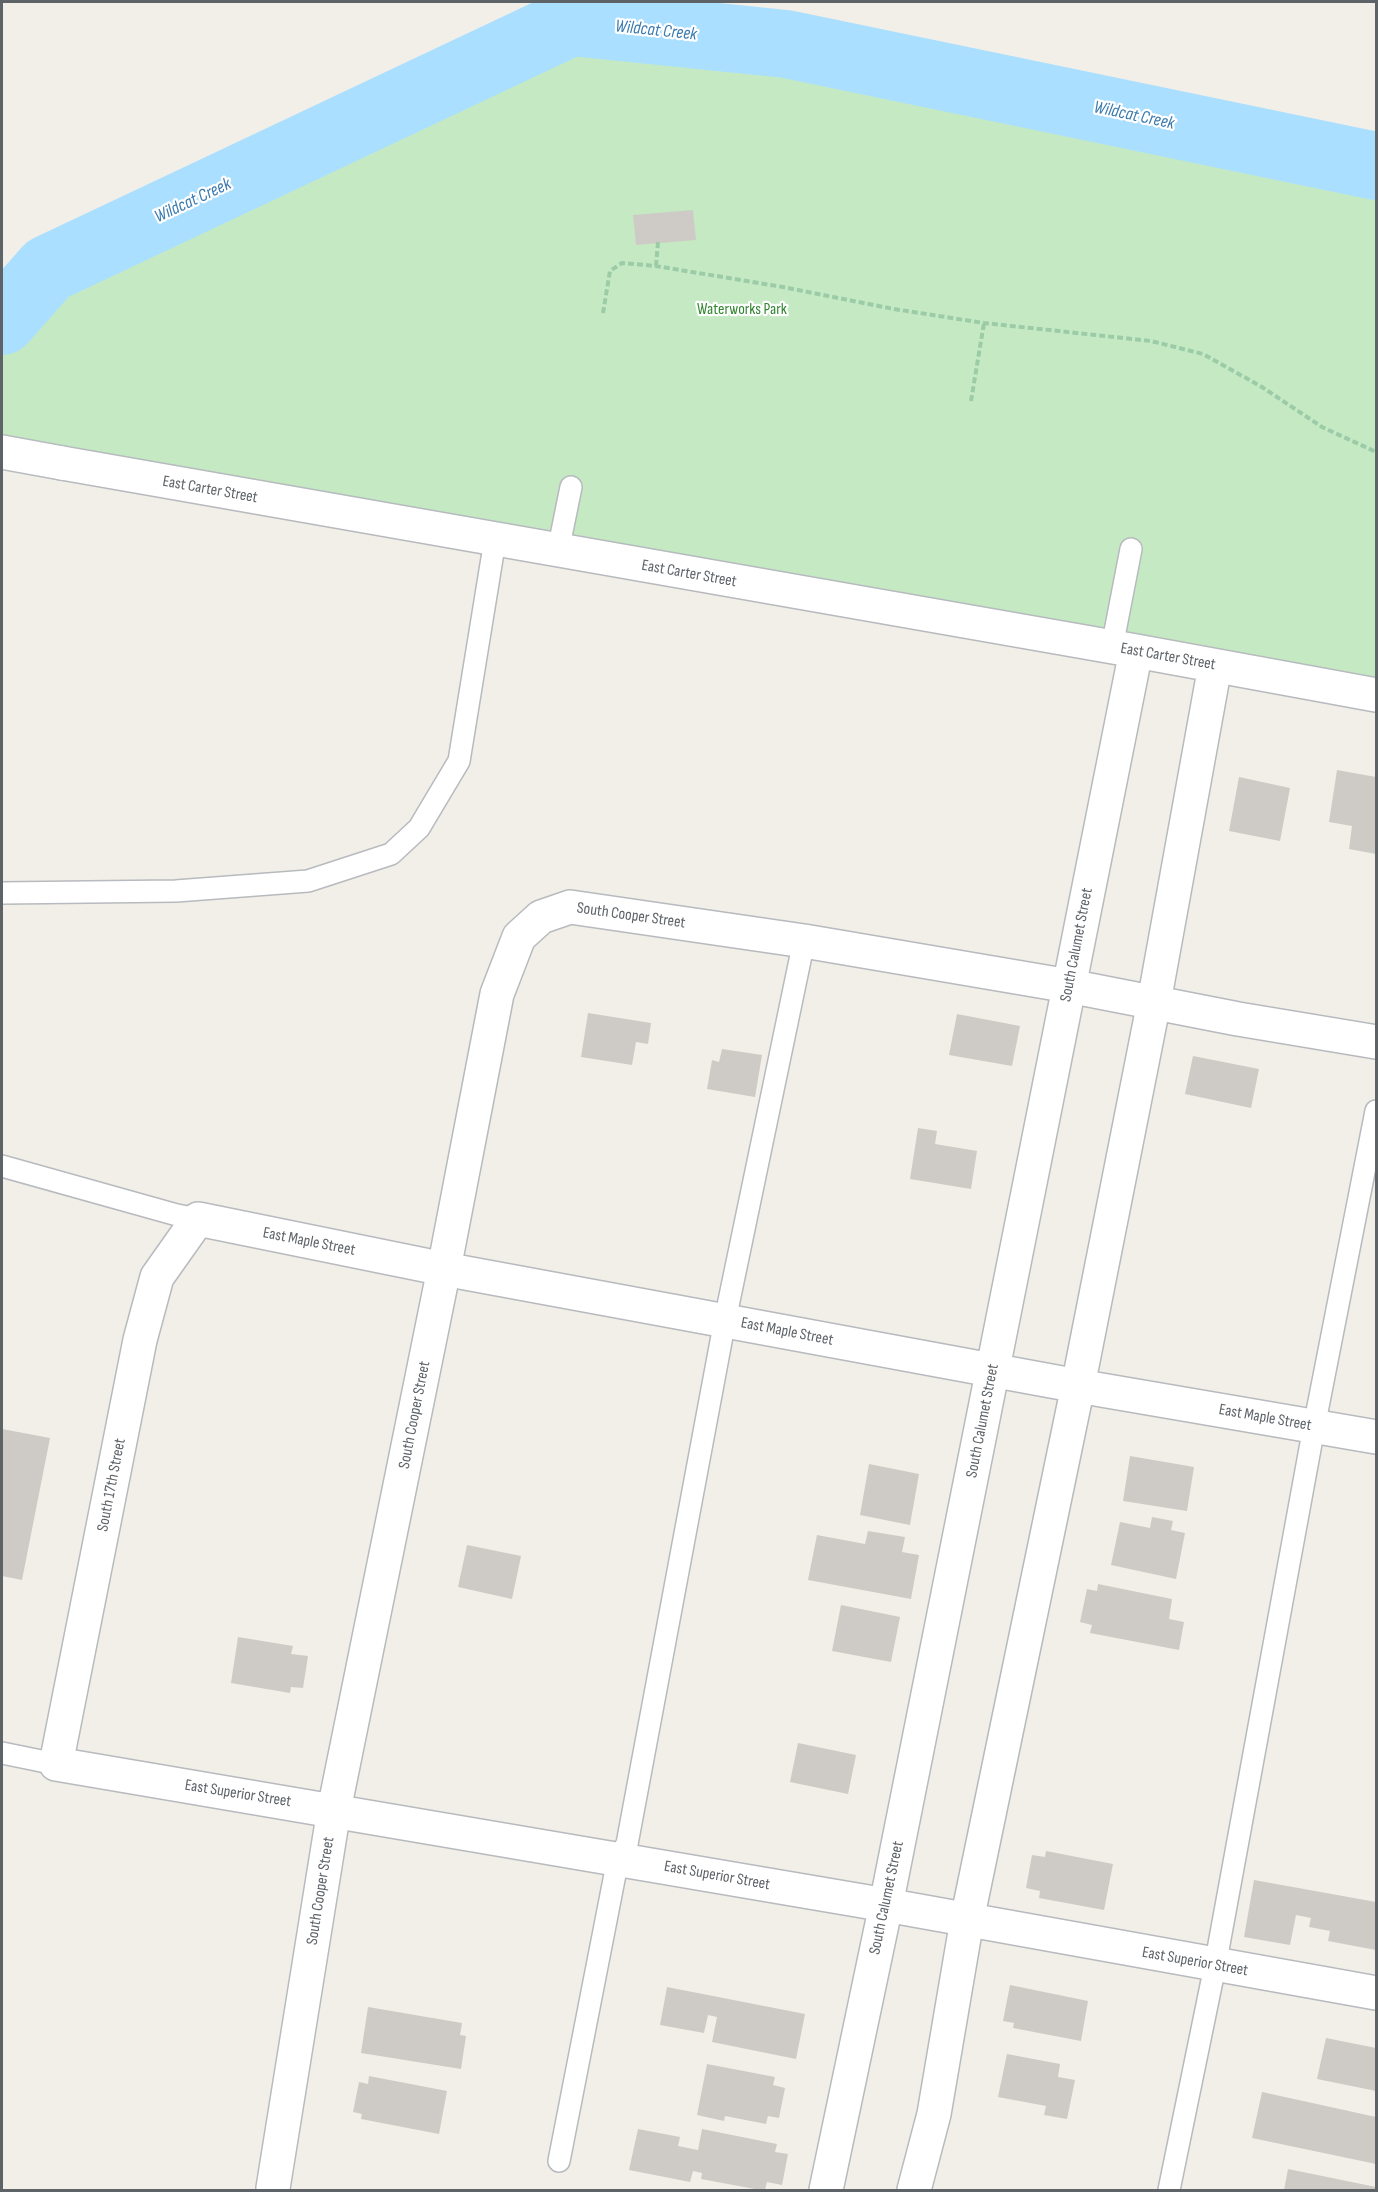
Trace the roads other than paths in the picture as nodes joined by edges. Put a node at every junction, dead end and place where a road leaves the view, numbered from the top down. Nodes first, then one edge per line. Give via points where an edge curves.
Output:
1 (2, 452) edge
2 (571, 487) dead end
3 (495, 540) junction
4 (1131, 549) dead end
5 (558, 551) junction
6 (1124, 649) junction
7 (1215, 666) junction
8 (1377, 695) edge
9 (2, 893) edge
10 (804, 941) junction
11 (1069, 986) junction
12 (1154, 1002) junction
13 (1377, 1042) edge
14 (1377, 1111) edge
15 (2, 1166) edge
16 (198, 1219) junction
17 (444, 1269) junction
18 (725, 1320) junction
19 (994, 1371) junction
20 (1078, 1386) junction
21 (1314, 1426) junction
22 (1377, 1437) edge
23 (2, 1753) edge
24 (56, 1764) junction
25 (334, 1810) junction
26 (618, 1859) junction
27 (886, 1905) junction
28 (967, 1920) junction
29 (1215, 1966) junction
30 (1377, 1994) edge
31 (559, 2161) dead end
32 (273, 2188) dead end
33 (826, 2190) edge
34 (914, 2190) edge
35 (1169, 2190) edge

1 - 3 street, East Carter Street
2 - 5 lane
3 - 5 street, East Carter Street
3 - 9 lane via 459,761 419,828 391,854 308,881 176,891
4 - 6 lane
5 - 6 street, East Carter Street
6 - 7 street, East Carter Street
6 - 11 street, South Calumet Street
7 - 8 street, East Carter Street
7 - 12 street
10 - 11 street, South Cooper Street
10 - 17 street, South Cooper Street via 570,907 542,917 519,938 497,994
10 - 18 lane
11 - 12 street, South Cooper Street
11 - 19 street, South Calumet Street
12 - 13 street, South Cooper Street
12 - 20 street
14 - 21 lane
15 - 16 lane
16 - 17 street, East Maple Street
16 - 24 street, South 17th Street via 157,1277 140,1340
17 - 18 street, East Maple Street
17 - 25 street, South Cooper Street
18 - 19 street, East Maple Street
18 - 26 lane via 627,1844
19 - 20 street, East Maple Street
19 - 27 street, South Calumet Street
20 - 21 street, East Maple Street
20 - 28 street
21 - 22 street, East Maple Street
21 - 29 lane
23 - 24 lane
24 - 25 street, East Superior Street
25 - 26 street, East Superior Street
25 - 32 street, South Cooper Street
26 - 27 street, East Superior Street
26 - 31 lane
27 - 28 street, East Superior Street
27 - 33 street, South Calumet Street
28 - 29 street, East Superior Street
28 - 34 street via 934,2114
29 - 30 street, East Superior Street
29 - 35 lane

